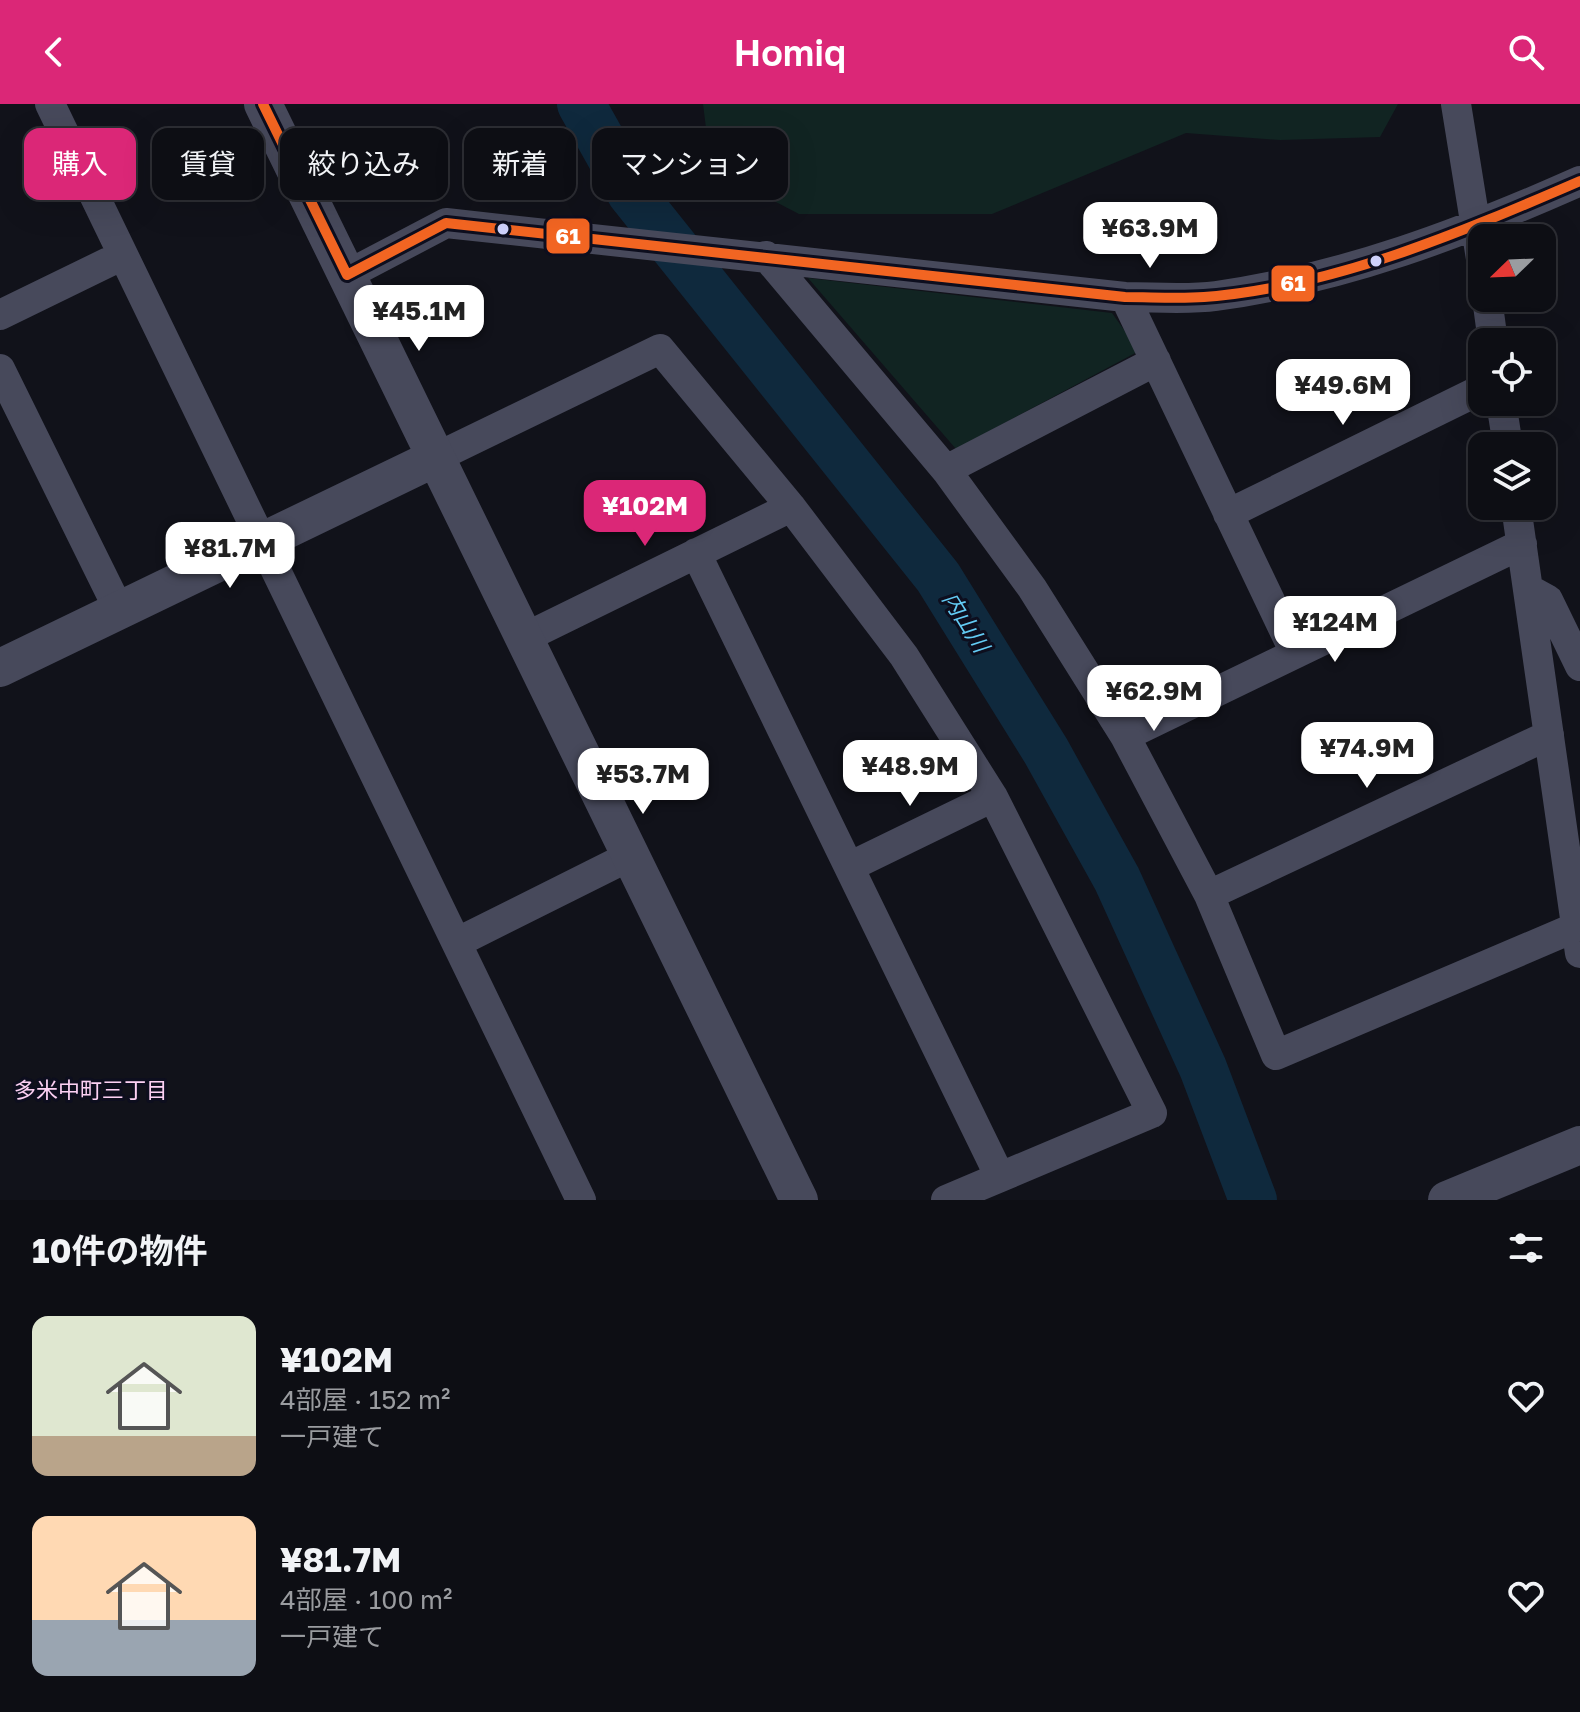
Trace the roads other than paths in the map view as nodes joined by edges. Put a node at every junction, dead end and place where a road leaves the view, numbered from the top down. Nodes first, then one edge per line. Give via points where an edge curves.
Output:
1 (50, 104) edge
2 (263, 104) edge
3 (1456, 104) edge
4 (1580, 181) edge
5 (1476, 224) edge
6 (1484, 224) edge
7 (1468, 230) edge
8 (123, 255) junction
9 (766, 256) junction
10 (347, 275) junction
11 (1125, 297) junction
12 (0, 315) edge
13 (1156, 361) junction
14 (0, 369) edge
15 (1468, 396) edge
16 (435, 458) junction
17 (946, 470) junction
18 (791, 507) junction
19 (1228, 514) junction
20 (1518, 520) edge
21 (261, 541) junction
22 (1522, 544) junction
23 (696, 553) junction
24 (1528, 589) junction
25 (119, 610) junction
26 (522, 639) junction
27 (1295, 653) junction
28 (1580, 666) edge
29 (0, 668) edge
30 (1549, 735) junction
31 (1125, 736) junction
32 (993, 797) junction
33 (628, 857) junction
34 (849, 867) junction
35 (1209, 895) junction
36 (1578, 940) edge
37 (458, 942) junction
38 (1580, 1145) edge
39 (1000, 1177) junction
40 (581, 1200) edge
41 (799, 1200) edge
42 (946, 1200) edge
43 (1447, 1200) edge

1 - 8 street
2 - 10 street
3 - 5 street
4 - 6 street
7 - 11 street via 1346,270 1213,297
8 - 12 street
8 - 21 street
9 - 10 street via 446,223
9 - 11 street
9 - 17 street
10 - 16 street
11 - 13 street
13 - 17 street
13 - 19 street
14 - 25 street
15 - 19 street
16 - 18 street via 660,349
16 - 21 street
16 - 26 street
17 - 31 street via 1032,588
18 - 23 street
18 - 32 street via 904,656
19 - 27 street
20 - 22 street
21 - 25 street
21 - 37 street
22 - 24 street
22 - 27 street
23 - 26 street
23 - 34 street
24 - 28 street via 1548,600
24 - 30 street
25 - 29 street
26 - 33 street
27 - 31 street
30 - 35 street
30 - 36 street
31 - 35 street
32 - 34 street
32 - 39 street via 1152,1113
33 - 37 street
33 - 41 street
34 - 39 street
35 - 36 street via 1276,1055
37 - 40 street
38 - 43 street
39 - 42 street

